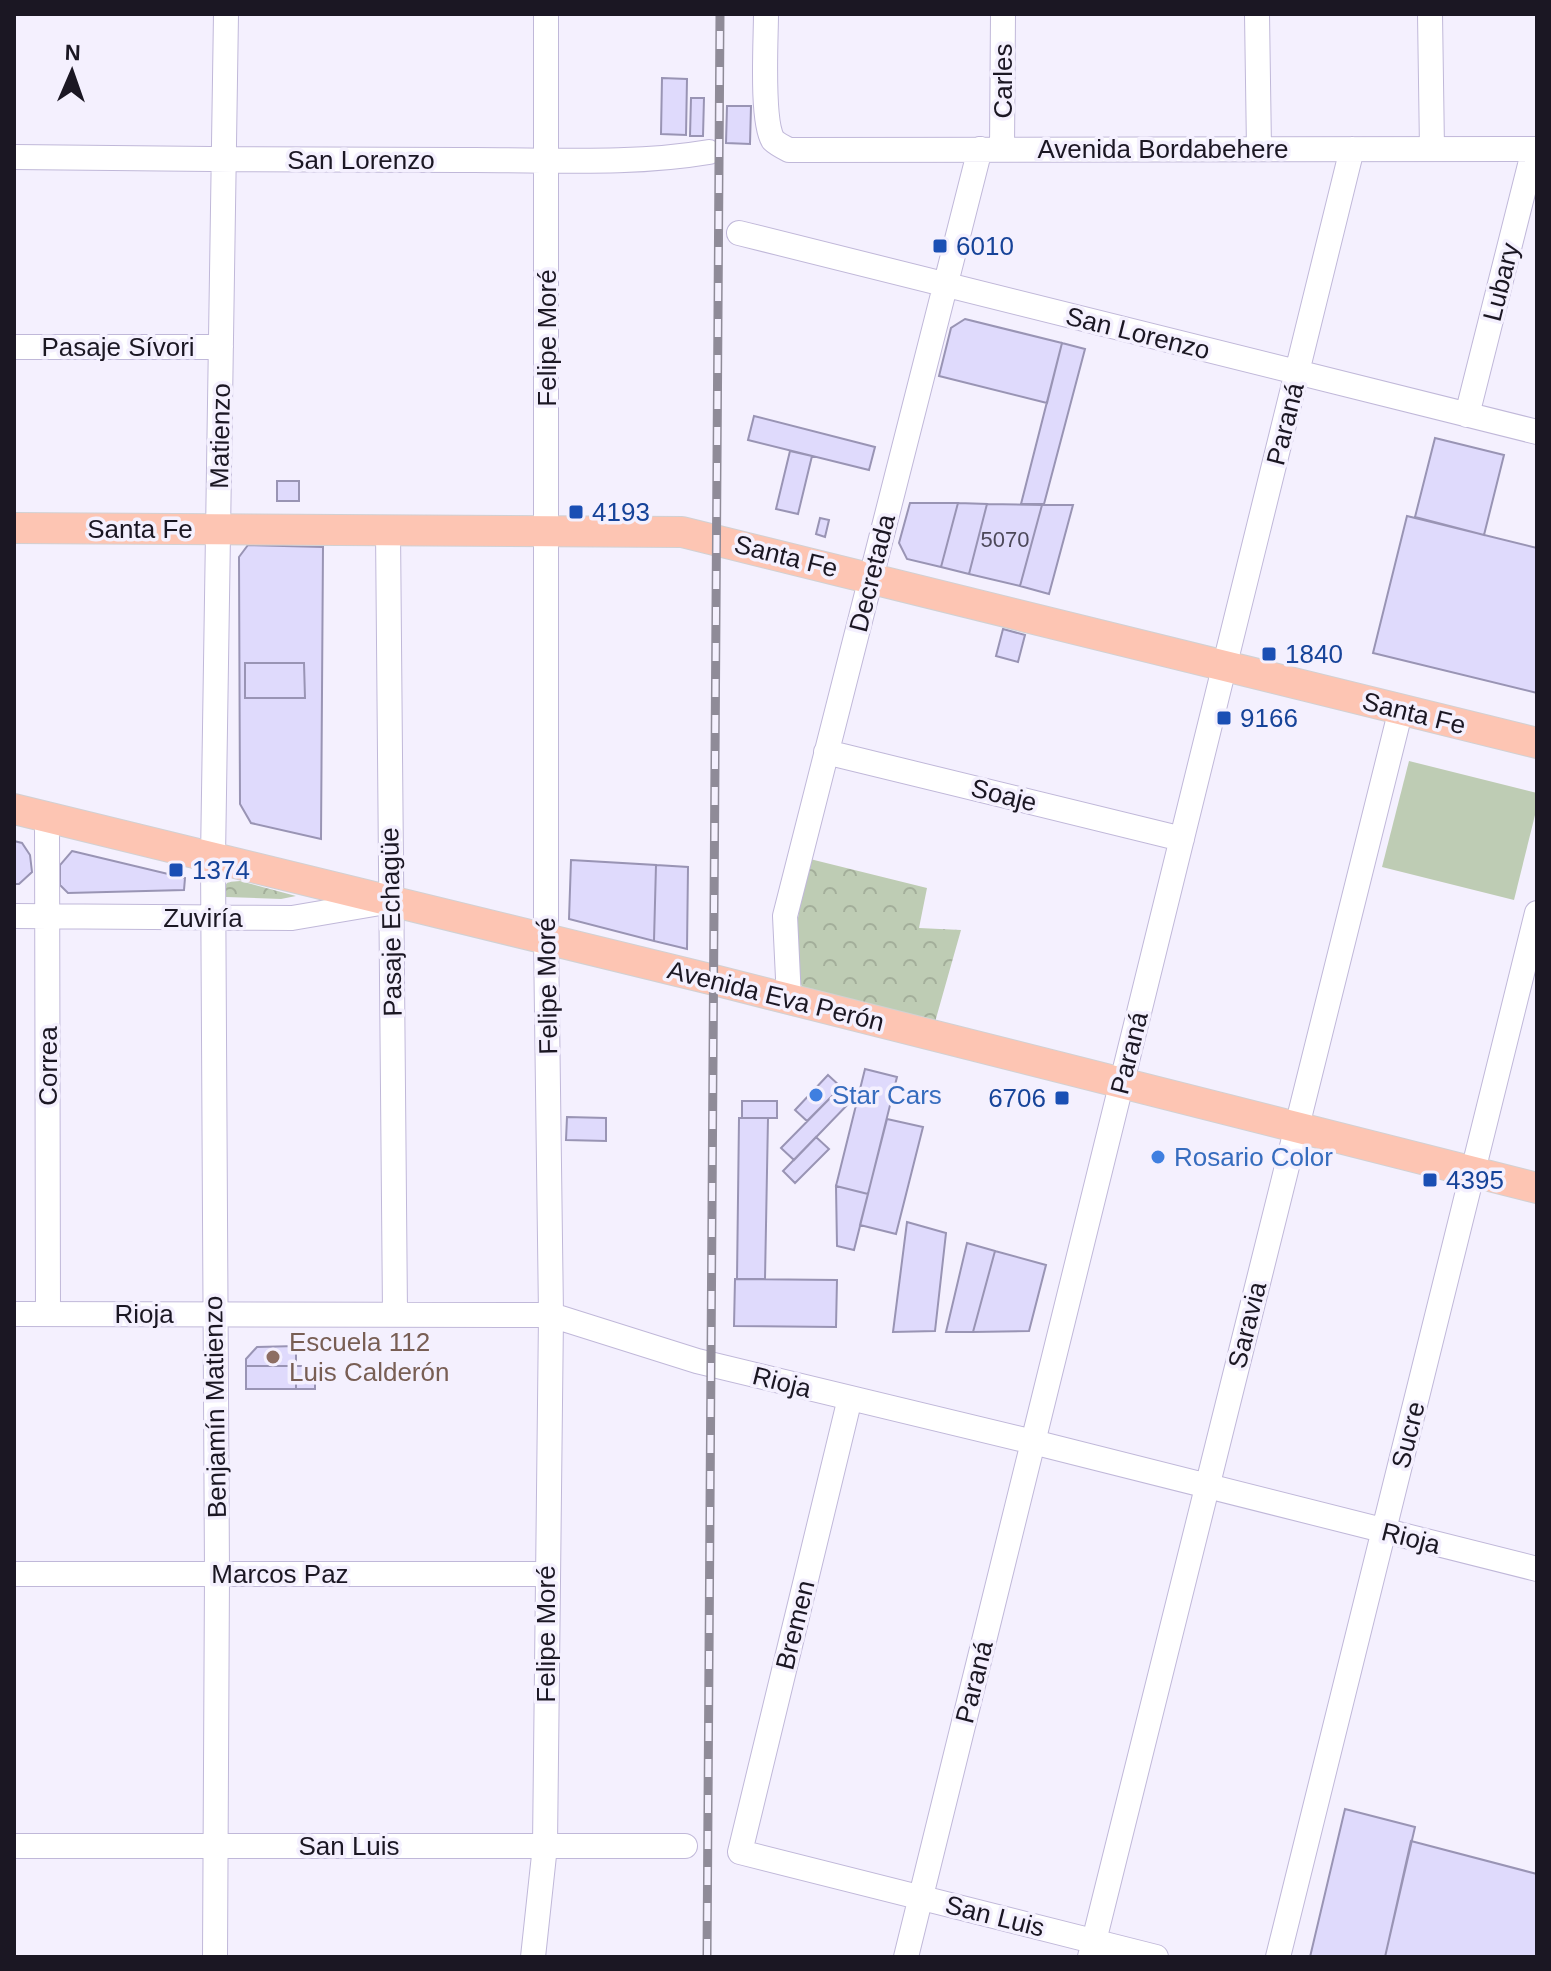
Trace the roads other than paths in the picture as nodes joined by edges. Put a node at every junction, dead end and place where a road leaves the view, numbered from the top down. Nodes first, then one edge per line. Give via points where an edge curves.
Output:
1 (226, 14) edge
2 (546, 14) edge
3 (766, 14) edge
4 (1003, 14) edge
5 (1257, 14) edge
6 (1430, 14) edge
7 (991, 149) junction
8 (1259, 149) junction
9 (1352, 149) junction
10 (1432, 149) junction
11 (1536, 149) edge
12 (709, 152) dead end
13 (14, 157) edge
14 (547, 159) junction
15 (224, 160) junction
16 (739, 233) dead end
17 (945, 285) junction
18 (14, 347) edge
19 (221, 347) junction
20 (1297, 373) junction
21 (1467, 415) junction
22 (1537, 432) edge
23 (14, 528) edge
24 (219, 529) junction
25 (388, 530) junction
26 (548, 531) junction
27 (871, 577) junction
28 (1225, 665) junction
29 (1401, 709) junction
30 (1537, 743) edge
31 (826, 752) junction
32 (14, 809) edge
33 (47, 817) junction
34 (1182, 839) junction
35 (213, 858) junction
36 (391, 901) junction
37 (1537, 913) edge
38 (14, 916) edge
39 (48, 917) junction
40 (213, 918) junction
41 (546, 939) junction
42 (1531, 963) edge
43 (789, 999) junction
44 (1122, 1084) junction
45 (1296, 1127) junction
46 (1473, 1172) junction
47 (1537, 1188) edge
48 (14, 1314) edge
49 (48, 1314) junction
50 (214, 1314) junction
51 (395, 1314) junction
52 (551, 1315) junction
53 (850, 1398) junction
54 (1033, 1442) junction
55 (1207, 1486) junction
56 (1384, 1531) junction
57 (1537, 1569) edge
58 (14, 1574) edge
59 (217, 1574) junction
60 (546, 1574) junction
61 (14, 1846) edge
62 (215, 1846) junction
63 (545, 1846) junction
64 (685, 1846) dead end
65 (740, 1852) joint
66 (921, 1898) junction
67 (1092, 1949) edge
68 (215, 1957) edge
69 (533, 1957) edge
70 (906, 1957) edge
71 (1156, 1957) edge
72 (1278, 1957) edge

1 - 15 street, Matienzo
2 - 14 street, Felipe Moré
3 - 7 street, Avenida Bordabehere via 767,111 775,142 789,150
4 - 7 street, Carles
5 - 8 street
6 - 10 street
7 - 8 street, Avenida Bordabehere
7 - 17 street, Decretada
8 - 9 street, Avenida Bordabehere
9 - 10 street, Avenida Bordabehere
9 - 20 street, Paraná
10 - 11 street, Avenida Bordabehere
11 - 21 street, Lubary
12 - 14 street, San Lorenzo via 673,158
13 - 15 street, San Lorenzo
14 - 15 street, San Lorenzo
14 - 26 street, Felipe Moré
15 - 19 street, Matienzo
16 - 17 street, San Lorenzo
17 - 20 street, San Lorenzo
17 - 27 street, Decretada
18 - 19 street, Pasaje Sívori
19 - 24 street, Matienzo
20 - 21 street, San Lorenzo
20 - 28 street, Paraná
21 - 22 street, San Lorenzo
23 - 24 main road, Santa Fe
24 - 25 main road, Santa Fe
24 - 35 street, Matienzo
25 - 26 main road, Santa Fe
25 - 36 street, Pasaje Echagüe
26 - 27 main road, Santa Fe via 682,532
26 - 41 street, Felipe Moré
27 - 28 main road, Santa Fe
27 - 31 street, Decretada
28 - 29 main road, Santa Fe
28 - 34 street, Paraná
29 - 30 main road, Santa Fe
29 - 45 street, Saravia
31 - 34 street, Soaje
31 - 43 street, Decretada via 785,916
32 - 33 main road, Avenida Eva Perón
33 - 35 main road, Avenida Eva Perón
33 - 39 street, Correa
34 - 44 street, Paraná
35 - 36 main road, Avenida Eva Perón
35 - 40 street, Benjamín Matienzo
36 - 40 street, Zuviría via 292,918
36 - 41 main road, Avenida Eva Perón
36 - 51 street, Pasaje Echagüe
37 - 42 street, Sucre
38 - 39 street, Zuviría
39 - 40 street, Zuviría
39 - 49 street, Correa
40 - 50 street, Benjamín Matienzo
41 - 43 main road, Avenida Eva Perón
41 - 52 street, Felipe Moré
42 - 46 street, Sucre
43 - 44 main road, Avenida Eva Perón
44 - 45 main road, Avenida Eva Perón
44 - 54 street, Paraná
45 - 46 main road, Avenida Eva Perón
45 - 55 street, Saravia
46 - 47 main road, Avenida Eva Perón
46 - 56 street, Sucre
48 - 49 street, Rioja
49 - 50 street, Rioja
50 - 51 street, Rioja
50 - 59 street, Benjamín Matienzo
51 - 52 street, Rioja
52 - 53 street, Rioja via 697,1361
52 - 60 street, Felipe Moré
53 - 54 street, Rioja
53 - 65 street, Bremen
54 - 55 street, Rioja
54 - 66 street, Paraná
55 - 56 street, Rioja
55 - 67 street, Saravia
56 - 57 street, Rioja
56 - 72 street, Sucre
58 - 59 street, Marcos Paz
59 - 60 street, Marcos Paz
59 - 62 street, Benjamín Matienzo
60 - 63 street, Felipe Moré
61 - 62 street, San Luis
62 - 63 street, San Luis
62 - 68 street, Benjamín Matienzo
63 - 64 street, San Luis
63 - 69 street, Felipe Moré
65 - 66 street, San Luis
66 - 67 street, San Luis
66 - 70 street, Paraná
67 - 71 street, San Luis

